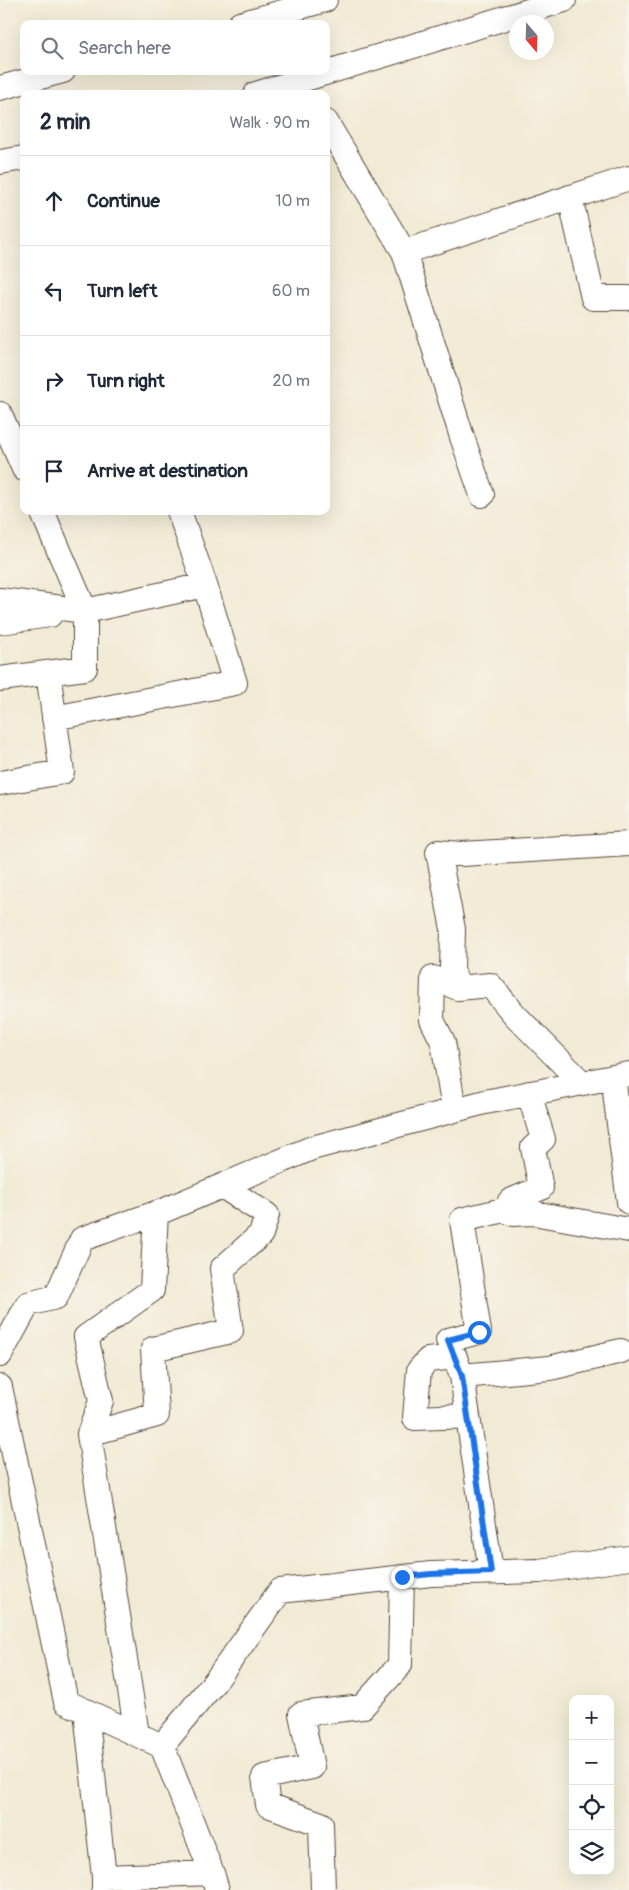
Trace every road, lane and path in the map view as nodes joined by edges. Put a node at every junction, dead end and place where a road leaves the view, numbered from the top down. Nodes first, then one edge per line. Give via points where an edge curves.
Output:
1 (325, 0) edge
2 (564, 0) edge
3 (254, 20) edge
4 (48, 75) edge
5 (305, 87) edge
6 (0, 88) edge
7 (284, 90) edge
8 (330, 129) edge
9 (20, 159) edge
10 (0, 162) edge
11 (629, 178) edge
12 (570, 198) junction
13 (404, 252) junction
14 (629, 298) edge
15 (0, 414) edge
16 (20, 460) edge
17 (482, 495) dead end
18 (44, 515) edge
19 (180, 515) edge
20 (205, 586) junction
21 (0, 600) edge
22 (85, 611) junction
23 (0, 622) edge
24 (48, 673) junction
25 (0, 679) edge
26 (54, 718) junction
27 (0, 783) edge
28 (629, 844) edge
29 (458, 988) junction
30 (621, 1076) edge
31 (582, 1083) junction
32 (529, 1093) junction
33 (454, 1110) junction
34 (222, 1186) junction
35 (629, 1202) edge
36 (512, 1208) junction
37 (156, 1213) junction
38 (629, 1230) edge
39 (621, 1351) dead end
40 (0, 1355) edge
41 (458, 1366) junction
42 (0, 1387) edge
43 (468, 1416) junction
44 (89, 1434) junction
45 (629, 1558) edge
46 (491, 1572) junction
47 (402, 1577) junction
48 (86, 1711) junction
49 (137, 1734) junction
50 (162, 1746) junction
51 (215, 1882) edge
52 (104, 1883) edge
53 (323, 1890) edge

1 - 3 street
2 - 5 street
4 - 6 street
5 - 7 street
8 - 13 street
9 - 10 street
11 - 12 street
12 - 13 street
12 - 14 street via 593,298
13 - 17 street
15 - 16 street
18 - 22 street
19 - 20 street
20 - 22 street
20 - 26 street via 235,684
21 - 22 street
22 - 23 street
22 - 24 street via 85,668
24 - 25 street
24 - 26 street
26 - 27 street via 62,772
28 - 29 street via 462,854 438,852 453,929 452,969
29 - 31 street via 490,984 515,1015
29 - 33 street via 433,978 432,1020 443,1042
30 - 31 street
30 - 35 street
31 - 32 street
32 - 33 street
32 - 36 street via 543,1139 533,1148 541,1188 510,1201
33 - 34 street via 312,1148
34 - 37 street
34 - 44 street via 267,1215 261,1234 222,1269 231,1331 153,1349 157,1415
36 - 38 street via 513,1214 533,1214
36 - 41 street via 462,1220 479,1332 448,1340
37 - 40 street via 82,1239 56,1297 28,1304
37 - 44 street via 152,1290 86,1337 101,1401
39 - 41 street via 550,1368
41 - 43 street
41 - 43 street via 428,1360 419,1370 415,1418
42 - 48 street via 66,1702
43 - 46 street
44 - 49 street
45 - 46 street via 539,1570
46 - 47 street
47 - 50 street via 280,1591 217,1679
47 - 53 street via 400,1665 362,1707 301,1714 312,1767 264,1777 268,1804 321,1824
48 - 49 street
48 - 52 street
49 - 50 street
50 - 51 street
51 - 52 street

